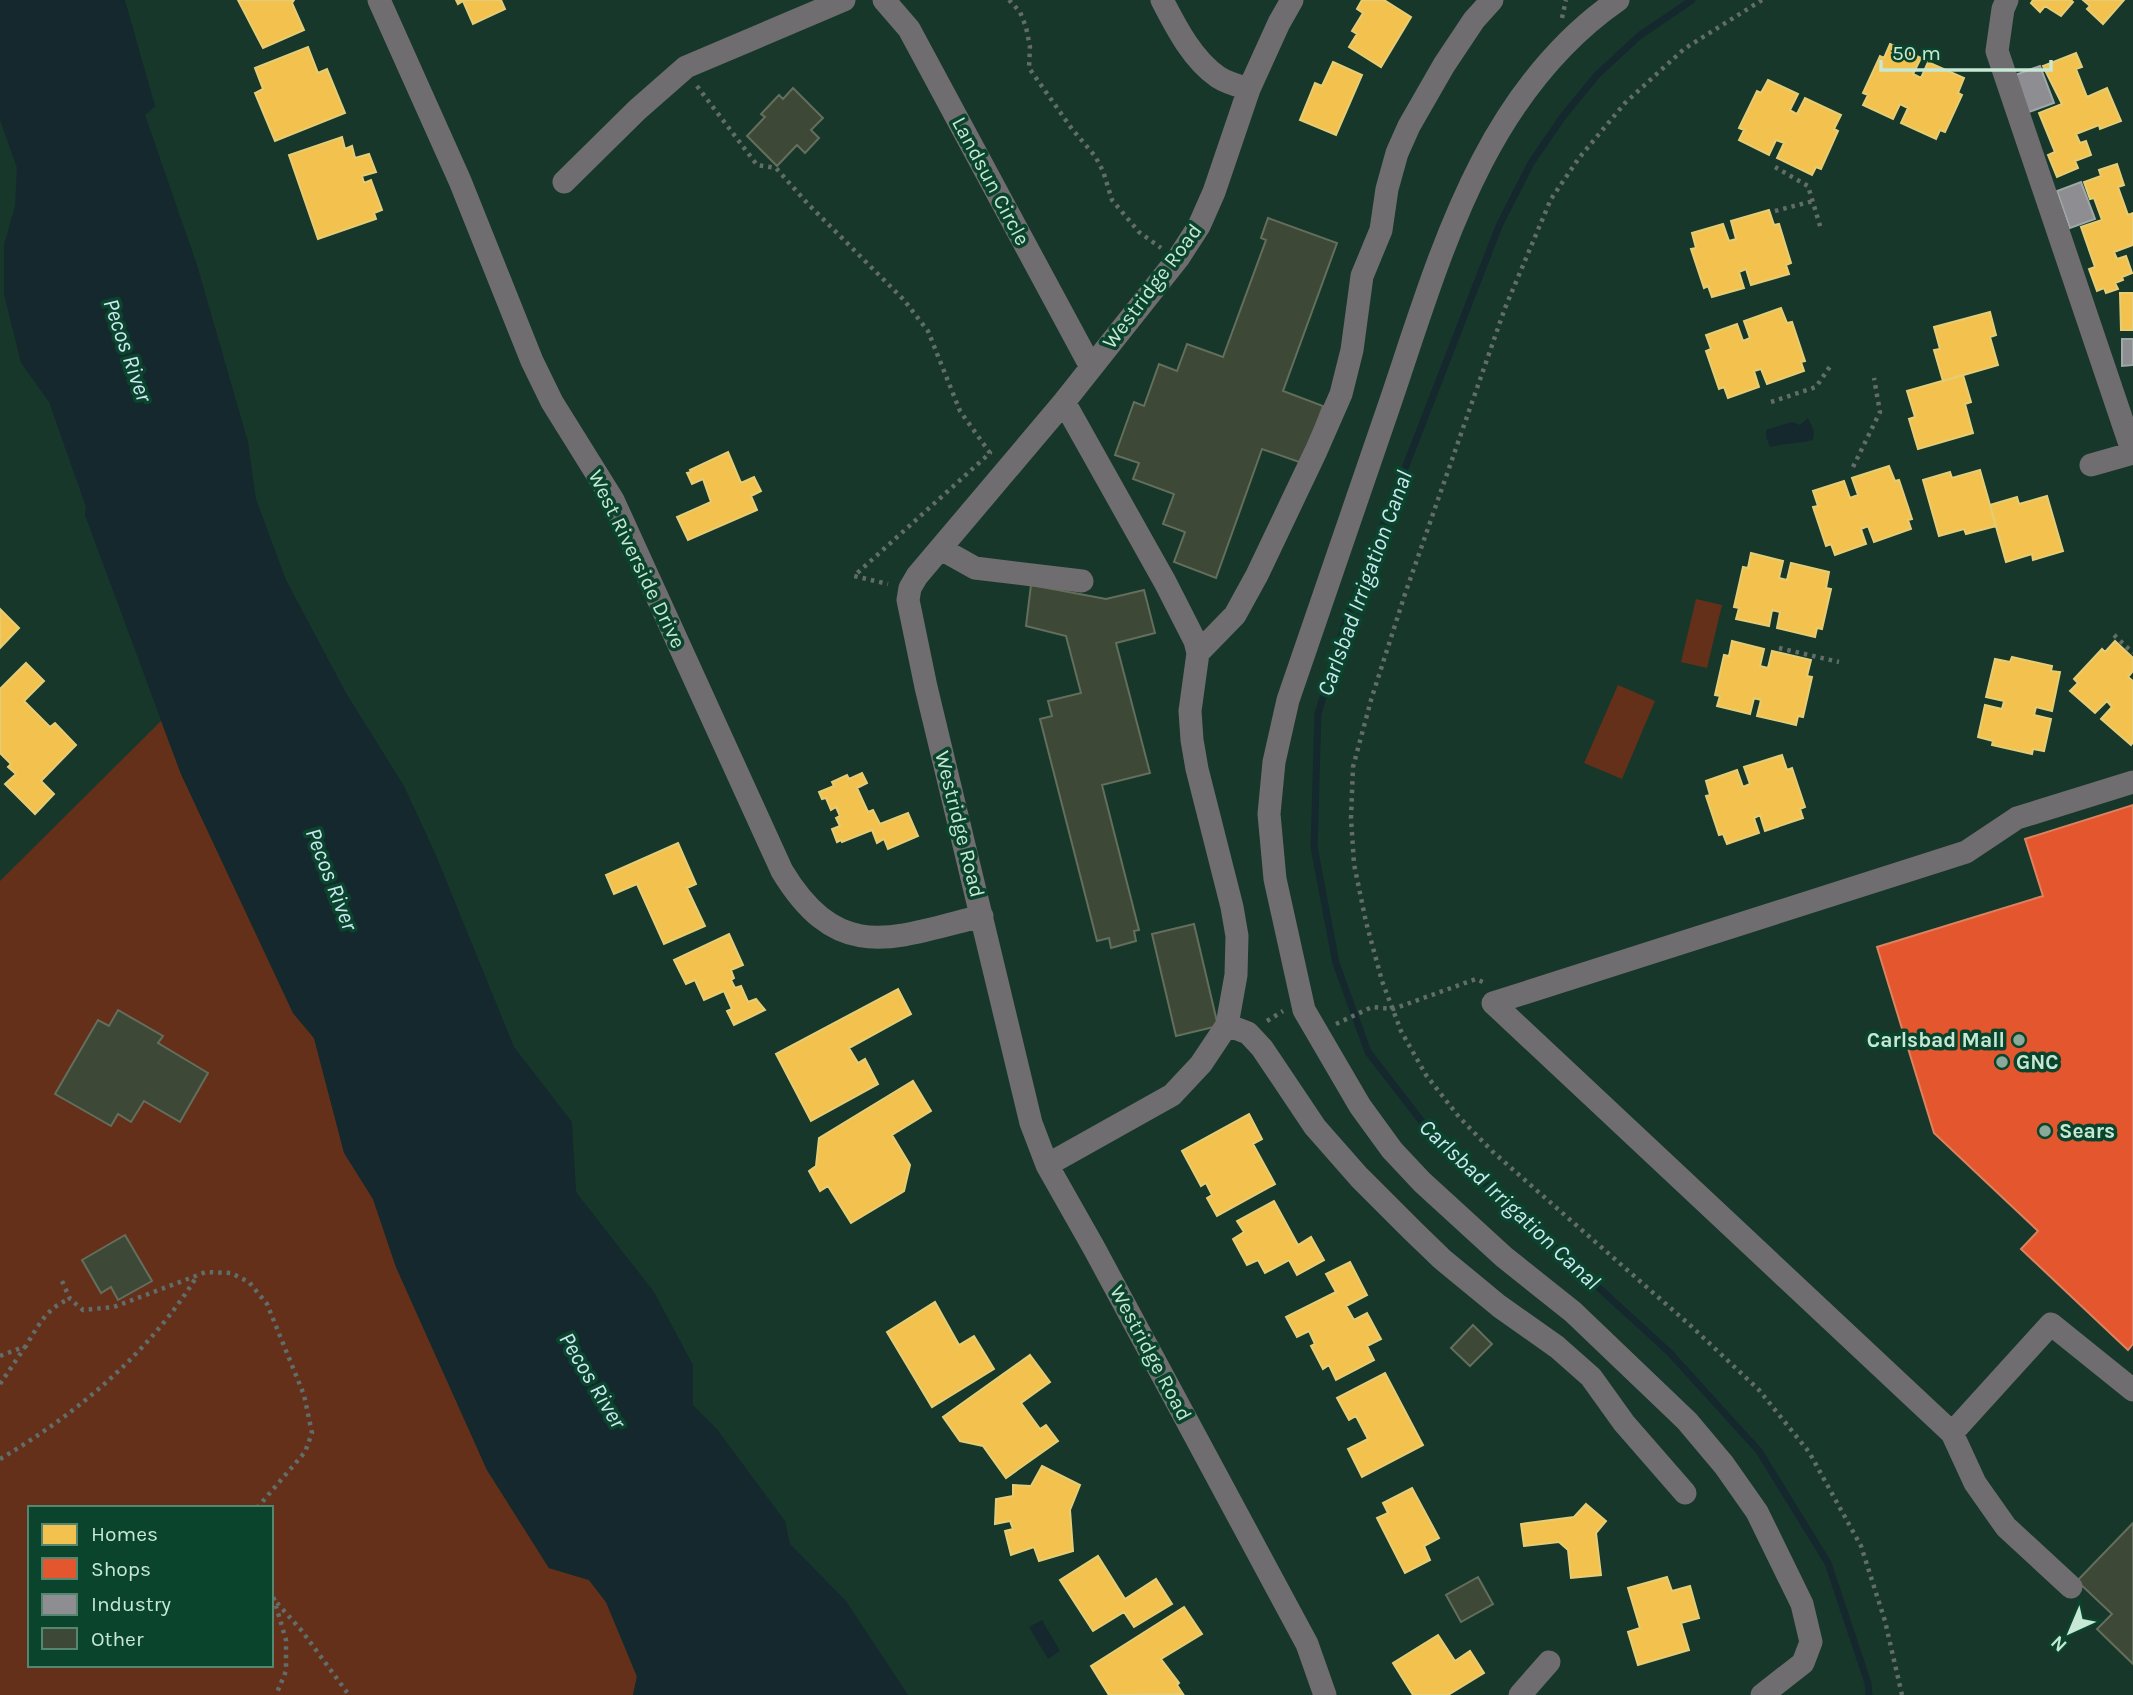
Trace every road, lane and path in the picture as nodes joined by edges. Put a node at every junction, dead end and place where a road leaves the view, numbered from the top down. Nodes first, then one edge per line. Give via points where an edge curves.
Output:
1 (379, 0) edge
2 (844, 0) edge
3 (884, 0) edge
4 (1009, 0) edge
5 (1162, 0) edge
6 (1292, 0) edge
7 (1492, 0) edge
8 (1618, 0) edge
9 (1762, 0) edge
10 (2007, 0) edge
11 (686, 67) junction
12 (1249, 89) junction
13 (1775, 167) dead end
14 (564, 182) dead end
15 (1813, 201) junction
16 (1775, 211) dead end
17 (1821, 229) dead end
18 (1161, 249) dead end
19 (1831, 365) dead end
20 (1091, 367) junction
21 (1874, 378) dead end
22 (1065, 402) junction
23 (1771, 402) dead end
24 (2133, 453) edge
25 (2091, 465) dead end
26 (1853, 467) dead end
27 (941, 549) junction
28 (1083, 581) dead end
29 (910, 588) junction
30 (2114, 635) dead end
31 (1779, 648) dead end
32 (1198, 653) junction
33 (2133, 653) edge
34 (1839, 662) dead end
35 (2133, 782) edge
36 (982, 916) junction
37 (1514, 996) junction
38 (1302, 999) junction
39 (1393, 1009) junction
40 (1227, 1025) junction
41 (1248, 1033) junction
42 (1318, 1033) junction
43 (1047, 1165) junction
44 (197, 1276) junction
45 (62, 1281) dead end
46 (70, 1299) junction
47 (26, 1346) junction
48 (0, 1356) edge
49 (0, 1384) edge
50 (2133, 1390) edge
51 (1952, 1433) junction
52 (0, 1459) edge
53 (1685, 1493) dead end
54 (259, 1506) edge
55 (2071, 1587) dead end
56 (273, 1594) edge
57 (277, 1603) junction
58 (1549, 1662) dead end
59 (276, 1695) edge
60 (349, 1695) edge
61 (1325, 1695) edge
62 (1520, 1695) edge
63 (1762, 1695) edge
64 (1902, 1695) edge

1 - 36 street, West Riverside Drive via 460,181 532,361 613,500 798,898 826,922 862,938 891,938
2 - 11 street
3 - 20 street, Landsun Circle via 909,29
4 - 18 path via 1026,27 1029,68 1095,156 1112,200 1139,232
5 - 12 street via 1198,58 1219,78
6 - 12 street, Westridge Road
7 - 32 street via 1444,65 1397,153 1381,230 1362,276 1341,394 1316,452 1235,615
8 - 38 street via 1575,35 1522,92 1470,183 1436,269 1288,700 1274,762 1269,814 1275,879
9 - 39 path via 1684,49 1625,103 1594,140 1551,199 1505,308 1405,594 1353,767 1354,864 1369,934
10 - 24 street via 1997,51
11 - 14 street
11 - 29 path via 757,165 776,168 904,300 928,331 960,411 990,453 854,576
12 - 20 street, Westridge Road via 1199,226
13 - 15 path via 1808,186
15 - 16 path
15 - 17 path
19 - 23 path via 1816,387
20 - 22 street, Westridge Road
21 - 26 path via 1880,412
22 - 27 street, Westridge Road
22 - 32 street via 1165,582
24 - 25 street
27 - 28 street via 975,568
27 - 29 street, Westridge Road
29 - 36 street, Westridge Road via 908,600 926,687
30 - 33 path
31 - 34 path
32 - 40 street via 1190,711 1192,740 1237,936
35 - 37 street via 2017,818 1966,852
36 - 43 street, Westridge Road via 1031,1123
37 - 39 path via 1476,979
37 - 51 street via 1493,1003
38 - 41 path
38 - 42 street
39 - 42 path via 1372,1007
39 - 64 path via 1426,1075 1459,1117 1759,1390 1809,1452 1861,1546
40 - 41 street
40 - 43 street via 1201,1064 1172,1095
41 - 53 street via 1315,1127 1359,1177 1442,1259 1591,1377
42 - 63 street via 1360,1106 1392,1150 1687,1421 1757,1511 1802,1604 1811,1642 1803,1663
43 - 61 street, Westridge Road via 1301,1632
44 - 46 path via 114,1307 83,1310
44 - 52 path via 179,1305 133,1357 93,1393
44 - 54 path via 231,1273 249,1282 267,1304 304,1395 312,1433 305,1452
45 - 46 path
46 - 47 path via 57,1303
47 - 48 path
47 - 49 path
50 - 51 street via 2051,1324
51 - 55 street via 1975,1483 2006,1527
56 - 57 path
57 - 59 path via 286,1640 286,1671
57 - 60 path
58 - 62 street

